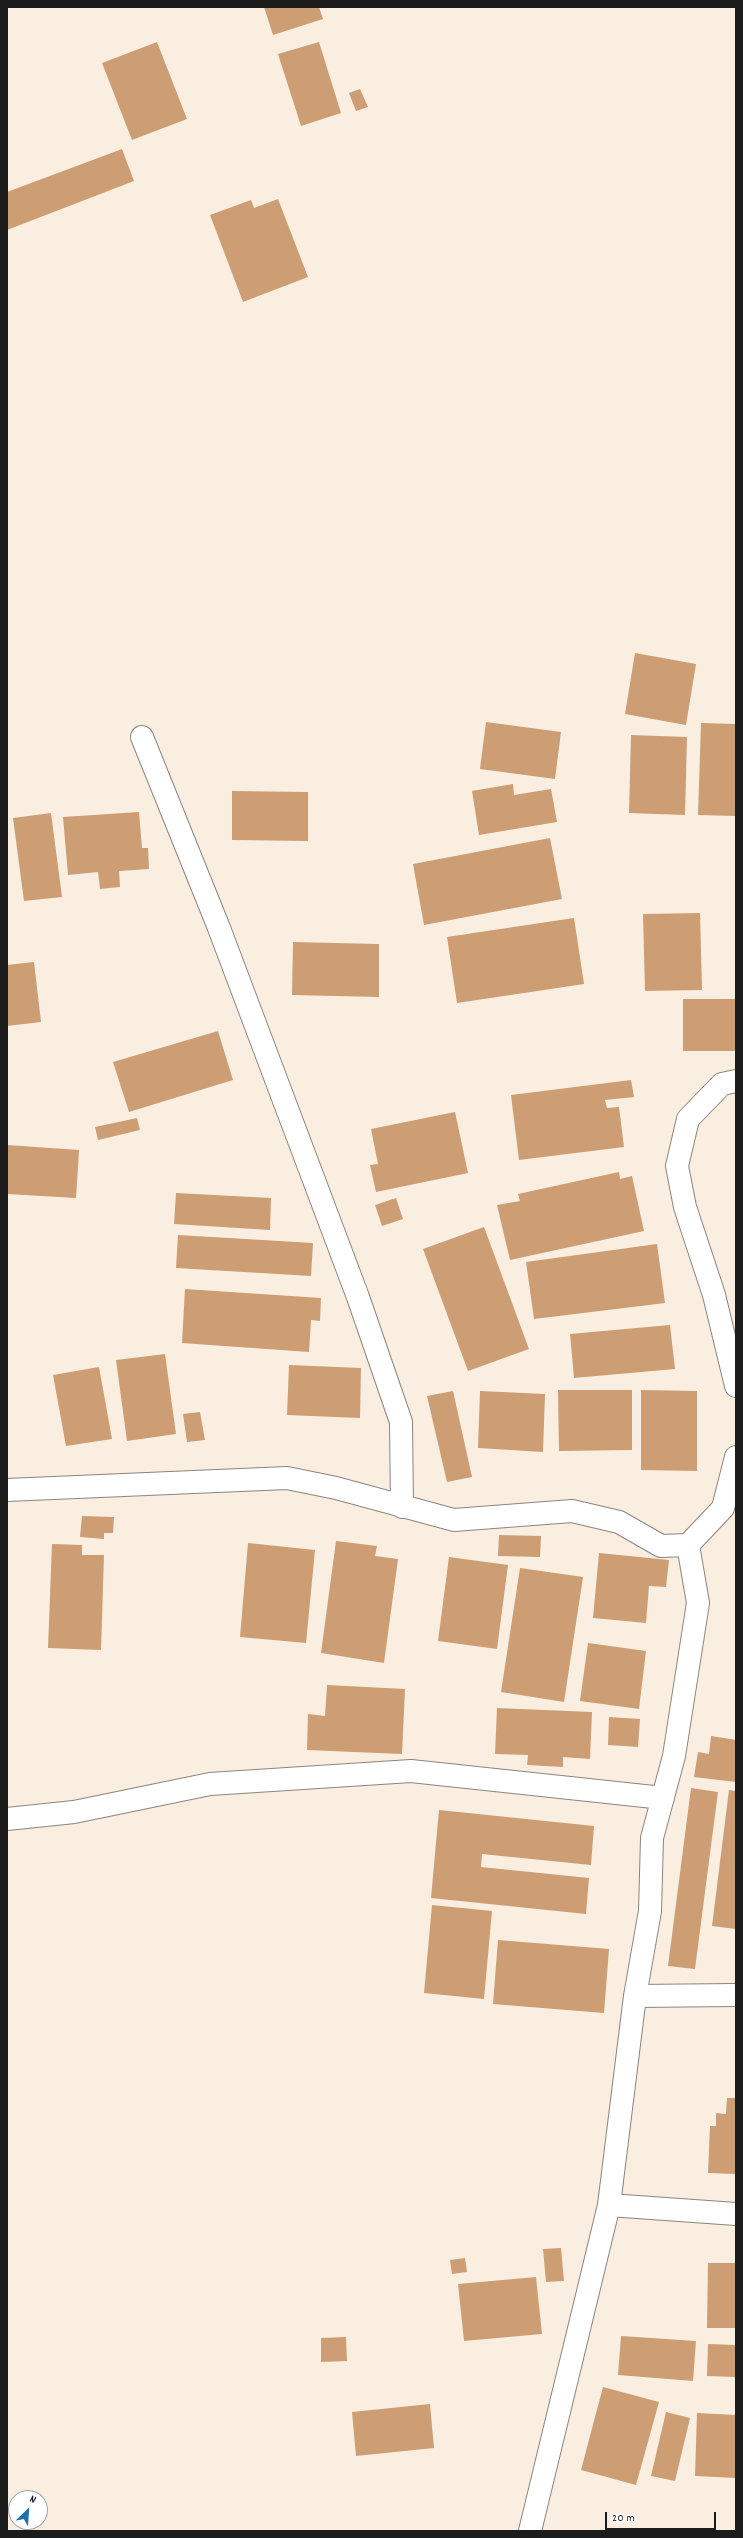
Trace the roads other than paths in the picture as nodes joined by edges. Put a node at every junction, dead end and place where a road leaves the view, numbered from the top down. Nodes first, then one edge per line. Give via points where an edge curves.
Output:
1 (142, 737) dead end
2 (736, 1081) edge
3 (736, 1386) edge
4 (736, 1457) edge
5 (9, 1485) edge
6 (402, 1507) junction
7 (729, 1510) edge
8 (688, 1545) junction
9 (663, 1798) junction
10 (7, 1819) edge
11 (736, 1995) edge
12 (635, 1996) junction
13 (609, 2205) junction
14 (736, 2214) edge
15 (530, 2531) edge

1 - 6 street via 219,928 358,1297 401,1422
2 - 3 street via 722,1084 688,1119 677,1166 685,1207 714,1295
4 - 7 street
5 - 6 street via 287,1478 336,1488
6 - 8 street via 454,1520 572,1511 619,1522 661,1546
7 - 8 street
8 - 9 street via 698,1603 674,1756
9 - 10 street via 411,1771 210,1784 74,1812
9 - 12 street via 652,1838 650,1911
11 - 12 street
12 - 13 street
13 - 14 street
13 - 15 street

